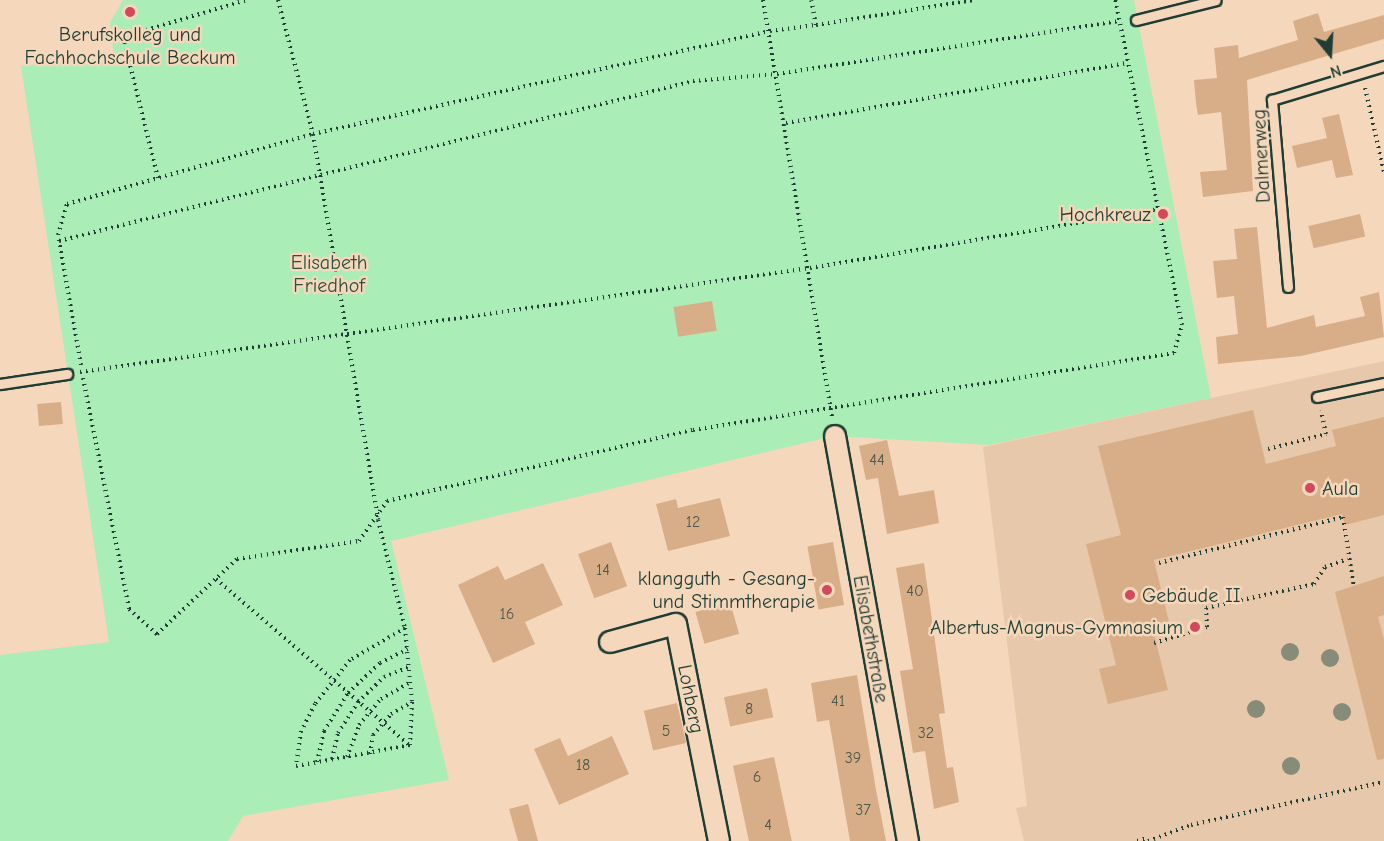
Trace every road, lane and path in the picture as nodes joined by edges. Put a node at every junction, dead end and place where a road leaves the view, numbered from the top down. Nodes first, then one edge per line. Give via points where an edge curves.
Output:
1 (246, 0) edge
2 (278, 0) edge
3 (763, 0) edge
4 (811, 0) edge
5 (931, 0) edge
6 (974, 0) edge
7 (1115, 0) edge
8 (1216, 0) edge
9 (932, 7) junction
10 (1136, 20) dead end
11 (1119, 22) junction
12 (816, 25) junction
13 (770, 32) junction
14 (1127, 63) junction
15 (1384, 66) edge
16 (1362, 73) junction
17 (777, 74) junction
18 (786, 123) junction
19 (314, 134) junction
20 (1384, 172) edge
21 (320, 174) junction
22 (158, 178) junction
23 (1157, 209) junction
24 (59, 241) junction
25 (810, 268) junction
26 (1288, 287) dead end
27 (347, 334) junction
28 (82, 372) junction
29 (67, 374) joint
30 (1384, 382) edge
31 (0, 384) edge
32 (1317, 397) joint
33 (831, 408) junction
34 (834, 436) joint
35 (1268, 448) dead end
36 (378, 520) junction
37 (1348, 559) junction
38 (1159, 563) dead end
39 (216, 579) junction
40 (1354, 587) dead end
41 (405, 628) junction
42 (610, 642) dead end
43 (1154, 643) dead end
44 (408, 649) junction
45 (409, 667) junction
46 (334, 680) junction
47 (410, 682) junction
48 (348, 693) junction
49 (358, 702) junction
50 (412, 702) junction
51 (371, 712) junction
52 (384, 723) junction
53 (410, 745) junction
54 (369, 754) junction
55 (347, 757) junction
56 (332, 759) junction
57 (317, 762) junction
58 (1384, 782) edge
59 (1147, 840) edge
60 (719, 841) edge
61 (908, 841) edge
62 (1137, 841) edge

1 - 22 path via 123,37
2 - 19 path
3 - 13 path
4 - 12 path
5 - 9 path
6 - 9 path
7 - 11 path
8 - 10 lane
9 - 12 path
11 - 14 path
11 - 17 path
12 - 13 path
13 - 17 path
13 - 19 path
14 - 18 path
14 - 23 path
15 - 16 lane, Dalmerweg
16 - 20 path
16 - 26 lane, Dalmerweg via 1272,100
17 - 18 path
17 - 21 path via 693,81
18 - 25 path
19 - 21 path
19 - 22 path
21 - 24 path
21 - 27 path
22 - 24 path via 67,204
23 - 25 path
23 - 33 path via 1182,325 1174,354
24 - 28 path
25 - 27 path
25 - 33 path
27 - 28 path
27 - 36 path
28 - 29 path
28 - 39 path via 129,609 157,634
29 - 31 lane
30 - 32 lane
32 - 35 path via 1326,434
33 - 34 path
33 - 36 path via 693,430 387,501
34 - 61 street, Elisabethstraße
36 - 39 path via 359,541 237,559
36 - 41 path
37 - 38 path via 1343,517
37 - 40 path
37 - 43 path via 1325,567 1314,584 1206,608 1207,627
39 - 46 path
41 - 44 path
41 - 46 path via 374,642
42 - 60 street, Lohberg via 676,624
44 - 45 path
44 - 48 path via 380,663
45 - 47 path
45 - 49 path via 384,677
46 - 48 path
46 - 57 path via 315,704 302,731 296,766
47 - 50 path
47 - 51 path
48 - 49 path
48 - 57 path via 324,731
49 - 51 path
49 - 56 path via 338,733
50 - 52 path
50 - 53 path
51 - 52 path
51 - 55 path via 351,739
52 - 53 path
52 - 54 path via 368,744
53 - 54 path
54 - 55 path
55 - 56 path
56 - 57 path
58 - 59 path
59 - 62 path

